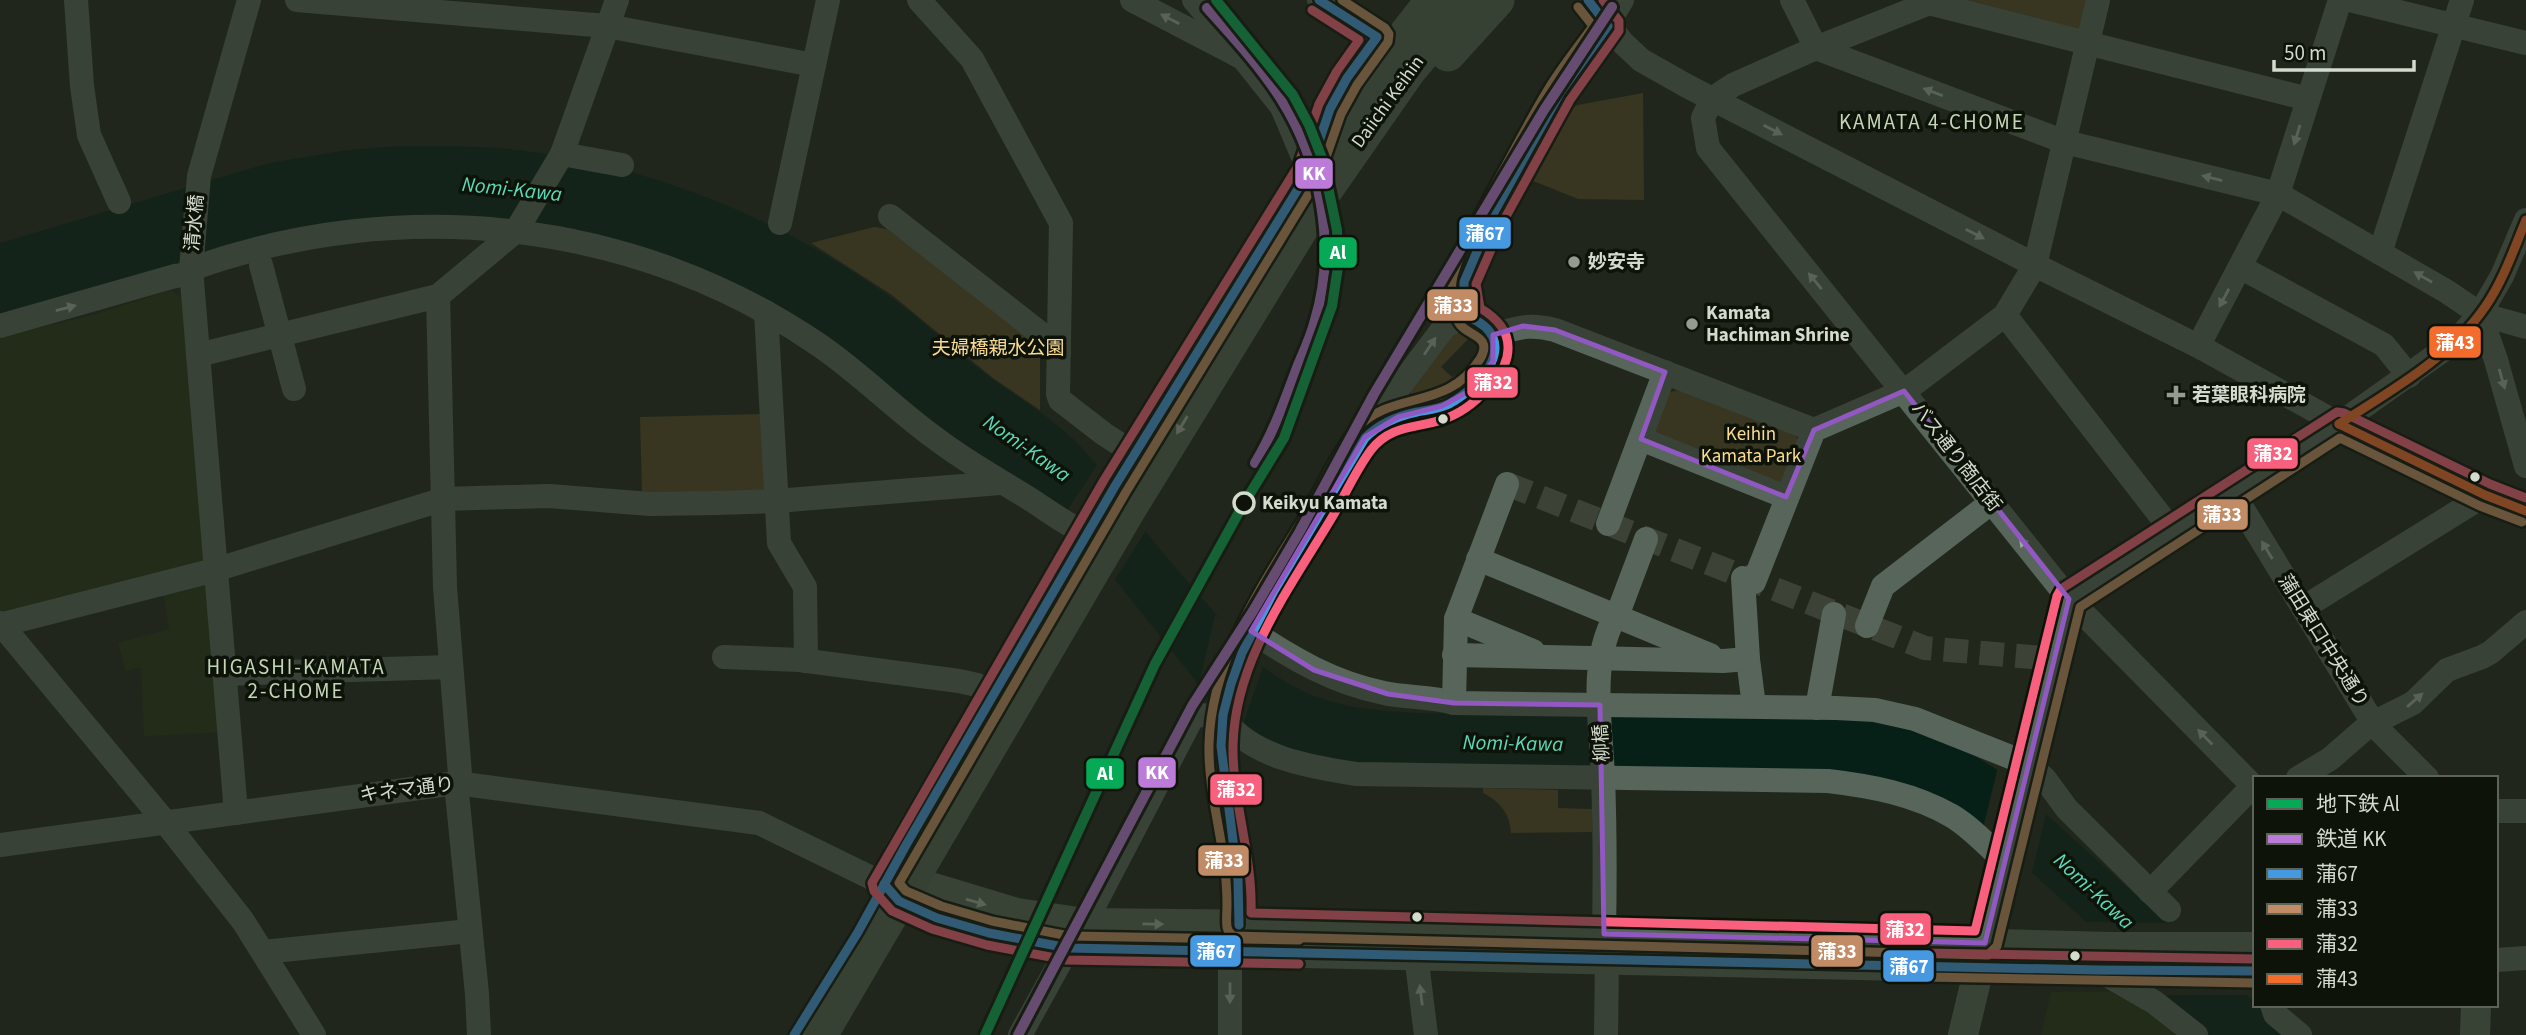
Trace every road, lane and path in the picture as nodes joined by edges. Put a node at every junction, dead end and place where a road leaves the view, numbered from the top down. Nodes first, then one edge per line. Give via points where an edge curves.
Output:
1 (76, 0) edge
2 (249, 0) edge
3 (298, 0) edge
4 (617, 0) edge
5 (828, 0) edge
6 (919, 0) edge
7 (1132, 0) edge
8 (1194, 0) edge
9 (1319, 0) edge
10 (1406, 0) edge
11 (1433, 0) edge
12 (1464, 0) edge
13 (1497, 0) edge
14 (1588, 0) edge
15 (1622, 0) edge
16 (1792, 0) edge
17 (2098, 0) edge
18 (2340, 0) edge
19 (2350, 0) edge
20 (2462, 0) edge
21 (1943, 3) edge
22 (1345, 6) edge
23 (607, 26) junction
24 (1608, 26) junction
25 (2454, 26) junction
26 (1377, 37) junction
27 (2088, 43) junction
28 (2526, 43) edge
29 (1815, 48) junction
30 (1243, 58) junction
31 (814, 65) junction
32 (1712, 99) junction
33 (2308, 99) junction
34 (1374, 118) junction
35 (2065, 142) junction
36 (561, 155) junction
37 (622, 165) dead end
38 (1309, 171) junction
39 (2278, 194) junction
40 (119, 202) dead end
41 (890, 216) dead end
42 (2526, 219) edge
43 (780, 223) dead end
44 (527, 233) junction
45 (2380, 253) junction
46 (261, 265) dead end
47 (2035, 265) junction
48 (2240, 267) junction
49 (191, 270) junction
50 (438, 296) junction
51 (766, 312) junction
52 (2480, 314) junction
53 (2005, 315) junction
54 (1469, 317) junction
55 (0, 326) edge
56 (2526, 327) edge
57 (281, 335) junction
58 (1493, 335) junction
59 (2202, 348) junction
60 (1059, 353) junction
61 (198, 355) junction
62 (1665, 372) junction
63 (2409, 376) junction
64 (1399, 387) junction
65 (294, 389) dead end
66 (1904, 391) junction
67 (1416, 412) junction
68 (2339, 424) junction
69 (1814, 430) junction
70 (1366, 437) junction
71 (1641, 439) junction
72 (1145, 461) junction
73 (2526, 466) edge
74 (1000, 483) junction
75 (1507, 484) dead end
76 (2233, 493) junction
77 (2484, 495) junction
78 (1786, 496) junction
79 (444, 499) junction
80 (776, 501) junction
81 (1992, 502) junction
82 (2526, 511) edge
83 (1608, 524) dead end
84 (2173, 532) junction
85 (1646, 540) dead end
86 (1084, 541) junction
87 (1478, 559) junction
88 (215, 570) junction
89 (2069, 599) junction
90 (2302, 608) junction
91 (1835, 614) dead end
92 (1615, 616) junction
93 (1456, 619) junction
94 (2526, 622) edge
95 (0, 624) edge
96 (1867, 626) dead end
97 (1250, 636) junction
98 (1454, 655) junction
99 (724, 657) dead end
100 (1547, 657) junction
101 (1600, 659) junction
102 (1736, 660) junction
103 (806, 661) junction
104 (451, 667) junction
105 (224, 674) junction
106 (994, 693) junction
107 (1454, 703) junction
108 (1754, 706) junction
109 (1817, 708) junction
110 (1600, 709) junction
111 (1223, 715) junction
112 (2374, 723) junction
113 (1603, 775) junction
114 (2026, 776) junction
115 (2301, 776) edge
116 (2425, 776) edge
117 (456, 783) junction
118 (2253, 786) edge
119 (2253, 788) edge
120 (2498, 811) edge
121 (2526, 811) edge
122 (236, 813) junction
123 (166, 822) junction
124 (0, 845) edge
125 (2005, 860) junction
126 (898, 889) junction
127 (2150, 892) junction
128 (2169, 910) dead end
129 (1085, 923) junction
130 (470, 931) junction
131 (1236, 938) junction
132 (1606, 946) junction
133 (2253, 947) edge
134 (1068, 948) junction
135 (263, 953) junction
136 (1982, 954) junction
137 (1416, 955) junction
138 (2104, 958) junction
139 (2526, 958) edge
140 (2498, 960) edge
141 (2241, 971) edge
142 (2273, 1007) edge
143 (2476, 1007) edge
144 (314, 1035) edge
145 (479, 1035) edge
146 (794, 1035) edge
147 (820, 1035) edge
148 (1020, 1035) edge
149 (1230, 1035) edge
150 (1426, 1035) edge
151 (1606, 1035) edge
152 (1963, 1035) edge
153 (2196, 1035) edge
154 (2300, 1035) edge
155 (2475, 1035) edge

1 - 40 street via 89,135
2 - 49 street, 清水橋 via 199,179
3 - 23 street
4 - 23 street
5 - 31 street
6 - 60 street via 972,59 1061,223
30 -> 7 street
8 - 30 street
9 - 22 street
10 - 26 highway
11 - 38 highway, Daiichi Keihin via 1345,112
12 - 34 highway, Daiichi Keihin
13 - 34 highway via 1430,71
14 - 24 street
15 - 24 street
16 - 29 street
17 - 27 street
18 - 33 street
19 - 25 street
20 - 25 street
21 - 27 street
21 - 29 street via 1915,6
22 - 26 street
23 - 31 street
23 - 36 street
24 - 32 street via 1641,60
24 - 54 street via 1560,93 1493,214 1464,282
25 - 28 street
25 - 45 street
26 - 38 highway via 1330,108
27 - 33 street
27 - 35 street
29 - 32 street
35 -> 29 street
30 - 38 street via 1282,107
31 - 43 street
32 -> 47 street
66 -> 32 street, バス通り商店街 via 1708,148 1703,118
33 -> 39 street
34 -> 72 highway, Daiichi Keihin
39 -> 35 street
35 - 47 street
36 - 37 street
36 - 44 street
38 - 72 highway, Daiichi Keihin
39 - 45 street
39 - 48 street
41 - 60 street via 1040,333
42 - 52 street
44 - 49 street via 454,226 374,228 276,243
44 - 50 street
44 - 51 street via 641,258
52 -> 45 street
46 - 57 street
47 - 53 street
47 - 59 street
48 -> 59 street via 2203,337
48 - 63 street via 2384,345
55 -> 49 street
49 - 61 street, 清水橋
50 - 57 street
50 - 79 street
51 - 74 street via 820,345 935,438
51 - 80 street
52 - 56 street
52 - 63 street via 2456,341
52 -> 73 street
53 - 66 street
53 - 84 street
54 - 58 street
64 -> 54 street via 1441,329
57 - 61 street
57 - 65 street
58 - 62 street via 1536,325
58 - 67 street via 1493,361 1471,390 1442,407
59 - 68 street
60 - 72 street via 1060,400
61 - 88 street, 清水橋
62 - 69 street
62 - 71 street
63 - 68 street
64 - 67 street
64 - 70 street
66 - 69 street
66 - 81 street, バス通り商店街
67 - 70 street via 1398,417
68 - 76 street
68 - 77 street
69 - 78 street
70 - 97 street
71 - 78 street
71 - 83 street
72 - 86 highway, Daiichi Keihin via 1123,497
74 - 80 street
74 - 86 street
75 - 87 street
76 - 84 street
90 -> 76 street, 蒲田東口中央通り
77 - 82 street
77 - 90 street
78 - 102 street via 1748,580
79 - 80 street via 549,496 650,504
79 - 88 street
79 - 104 street
80 - 103 street via 779,543 804,587
89 -> 81 street, バス通り商店街
81 - 96 street via 1884,586
84 - 89 street
85 - 92 street, 柳橋
86 - 106 highway, Daiichi Keihin
86 - 126 highway, Daiichi Keihin
87 - 92 street
87 - 93 street
88 - 95 street
88 - 105 street, 清水橋
89 - 114 street
118 -> 89 street, バス通り商店街
90 - 112 street, 蒲田東口中央通り
91 - 109 street
92 - 101 street, 柳橋
92 - 102 street
93 - 98 street
93 - 100 street
112 -> 94 street via 2404,710 2441,674 2482,657
95 - 123 street
97 - 107 street via 1342,681 1388,694
97 - 111 street
98 - 100 street
98 - 107 street
99 - 103 street
100 - 101 street
101 - 102 street
101 - 110 street, 柳橋
102 - 108 street
103 - 106 street via 959,681
104 - 105 street
104 - 117 street via 460,774
105 - 122 street, 清水橋
106 - 126 highway, Daiichi Keihin
107 - 110 street
108 - 109 street
108 - 110 street
109 - 114 street via 1875,710 1915,719
110 - 113 street, 柳橋
111 - 113 street via 1228,725 1260,748 1293,762 1356,774
111 - 129 street via 1194,714
111 - 131 street via 1221,747 1241,897
112 - 115 street
112 - 116 street, 蒲田東口中央通り
113 - 125 street via 1828,780 1863,785 1953,817
113 - 132 street, 柳橋
114 - 125 street
114 - 127 street via 2045,779 2067,808
117 - 122 street, キネマ通り
117 - 126 street, キネマ通り via 759,823
117 - 130 street
119 - 127 street
120 - 121 street
122 - 123 street, キネマ通り
123 - 124 street, キネマ通り
123 - 135 street
125 - 136 street
126 -> 129 main road
126 - 134 main road via 937,918
126 - 146 highway, Daiichi Keihin via 858,933
126 - 147 highway, Daiichi Keihin
127 - 128 street
129 -> 131 main road
130 - 135 street
130 - 145 street
131 - 132 main road
131 - 134 main road
131 - 137 main road
131 -> 149 street via 1230,969
132 - 136 main road
132 - 137 main road
132 - 151 street, 柳橋
133 - 138 main road via 2204,947
134 - 148 street
135 - 144 street
136 - 138 main road
136 - 152 main road
150 -> 137 street
138 - 141 main road via 2133,970
138 - 153 street
139 - 140 street
142 - 154 street
143 - 155 main road

